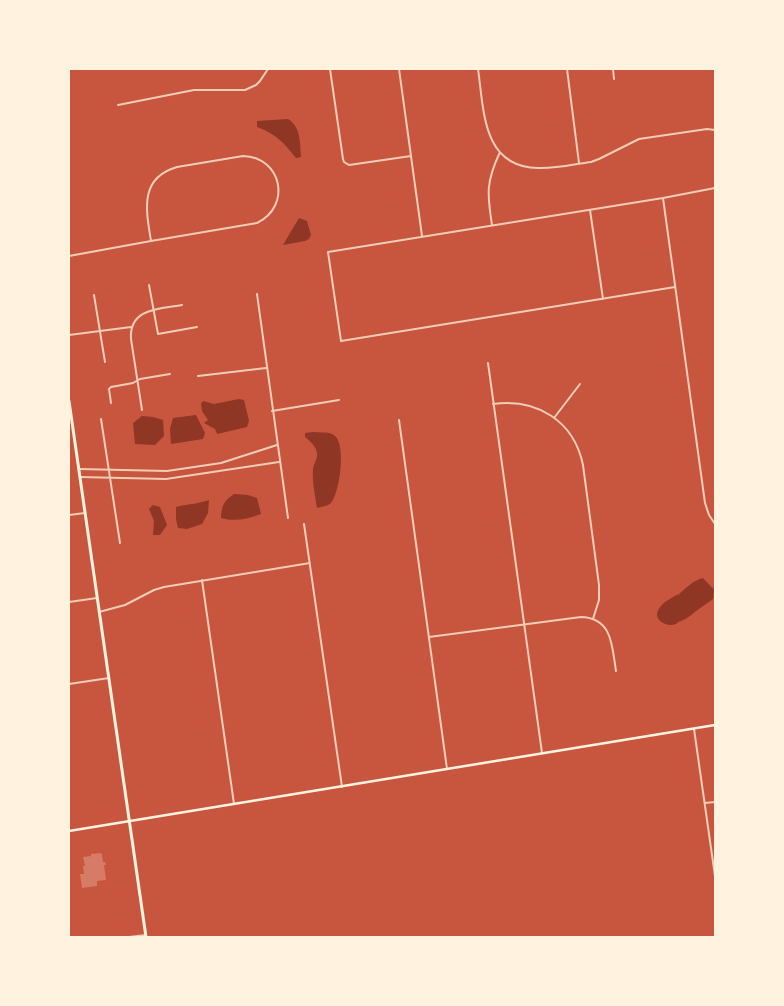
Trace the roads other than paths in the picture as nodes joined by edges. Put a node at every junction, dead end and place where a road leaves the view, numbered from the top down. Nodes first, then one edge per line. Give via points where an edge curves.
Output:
1 (268, 69) edge
2 (330, 69) edge
3 (398, 69) edge
4 (478, 69) edge
5 (566, 69) edge
6 (613, 69) edge
7 (614, 79) dead end
8 (118, 105) dead end
9 (715, 130) edge
10 (500, 152) junction
11 (411, 156) junction
12 (579, 163) junction
13 (715, 188) edge
14 (663, 198) junction
15 (590, 210) junction
16 (492, 225) junction
17 (422, 236) junction
18 (151, 241) junction
19 (69, 256) edge
20 (149, 285) dead end
21 (675, 287) junction
22 (256, 294) dead end
23 (94, 295) dead end
24 (603, 299) junction
25 (182, 305) dead end
26 (154, 310) junction
27 (132, 327) junction
28 (196, 327) dead end
29 (100, 331) junction
30 (69, 335) edge
31 (105, 362) dead end
32 (488, 364) dead end
33 (266, 368) junction
34 (170, 374) dead end
35 (198, 376) dead end
36 (137, 381) junction
37 (580, 384) dead end
38 (339, 400) dead end
39 (69, 401) edge
40 (111, 403) dead end
41 (494, 404) junction
42 (142, 410) dead end
43 (272, 411) junction
44 (554, 418) junction
45 (101, 419) dead end
46 (399, 420) dead end
47 (70, 422) edge
48 (277, 445) junction
49 (279, 462) junction
50 (79, 469) junction
51 (109, 470) junction
52 (80, 477) junction
53 (110, 478) junction
54 (85, 512) junction
55 (69, 515) edge
56 (288, 518) dead end
57 (304, 524) dead end
58 (715, 524) edge
59 (120, 543) dead end
60 (310, 563) junction
61 (202, 580) junction
62 (97, 598) junction
63 (69, 602) edge
64 (99, 612) junction
65 (593, 619) junction
66 (524, 625) junction
67 (429, 637) junction
68 (616, 671) dead end
69 (109, 678) junction
70 (69, 684) edge
71 (715, 725) edge
72 (694, 729) junction
73 (542, 753) junction
74 (447, 769) junction
75 (342, 786) junction
76 (715, 802) edge
77 (705, 803) junction
78 (234, 804) junction
79 (130, 822) junction
80 (69, 831) edge
81 (715, 876) edge
82 (146, 936) edge
83 (129, 937) edge

1 - 8 street via 260,81 244,90 189,91
2 - 11 street via 344,162
3 - 11 street
4 - 10 street via 487,126
5 - 12 street
6 - 7 street
9 - 12 street via 707,128 639,139 592,162
10 - 12 street via 528,168
10 - 16 street via 489,182
11 - 17 street
13 - 14 street
14 - 15 street
14 - 21 street
15 - 16 street
15 - 24 street
16 - 17 street
17 - 24 street via 328,252 341,341
18 - 18 street via 146,210 148,194 158,178 173,168 241,156 255,158 274,173 278,186 276,202 272,211 257,223
18 - 19 street
20 - 26 street
21 - 24 street
21 - 58 street via 705,504
22 - 33 street
23 - 29 street
25 - 26 street
26 - 27 street via 146,311
26 - 28 street via 158,334
27 - 29 street
27 - 36 street
29 - 30 street
29 - 31 street
32 - 41 street
33 - 35 street
33 - 43 street
34 - 36 street
36 - 40 street via 109,388
36 - 42 street
37 - 44 street
38 - 43 street
39 - 47 main road
41 - 44 street via 531,406
41 - 66 street
43 - 48 street
44 - 65 street via 572,437 582,463 600,585
45 - 51 street
46 - 67 street
47 - 50 main road
48 - 49 street
48 - 51 street via 221,463 167,471
49 - 53 street via 166,479
49 - 56 street
50 - 51 street
50 - 52 main road
51 - 53 street
52 - 53 street
52 - 54 main road
53 - 59 street
54 - 55 street
54 - 62 main road
57 - 60 street
60 - 61 street
60 - 75 street
61 - 64 street via 158,588
61 - 78 street
62 - 63 street
62 - 64 main road
64 - 69 main road
65 - 66 street via 581,617
65 - 68 street via 609,634
66 - 67 street
66 - 73 street
67 - 74 street
69 - 70 street
69 - 79 main road
71 - 72 main road
72 - 73 main road
72 - 77 street
73 - 74 main road
74 - 75 main road
75 - 78 main road
76 - 77 street
77 - 81 street
78 - 79 main road
79 - 80 main road
79 - 82 main road
82 - 83 street

